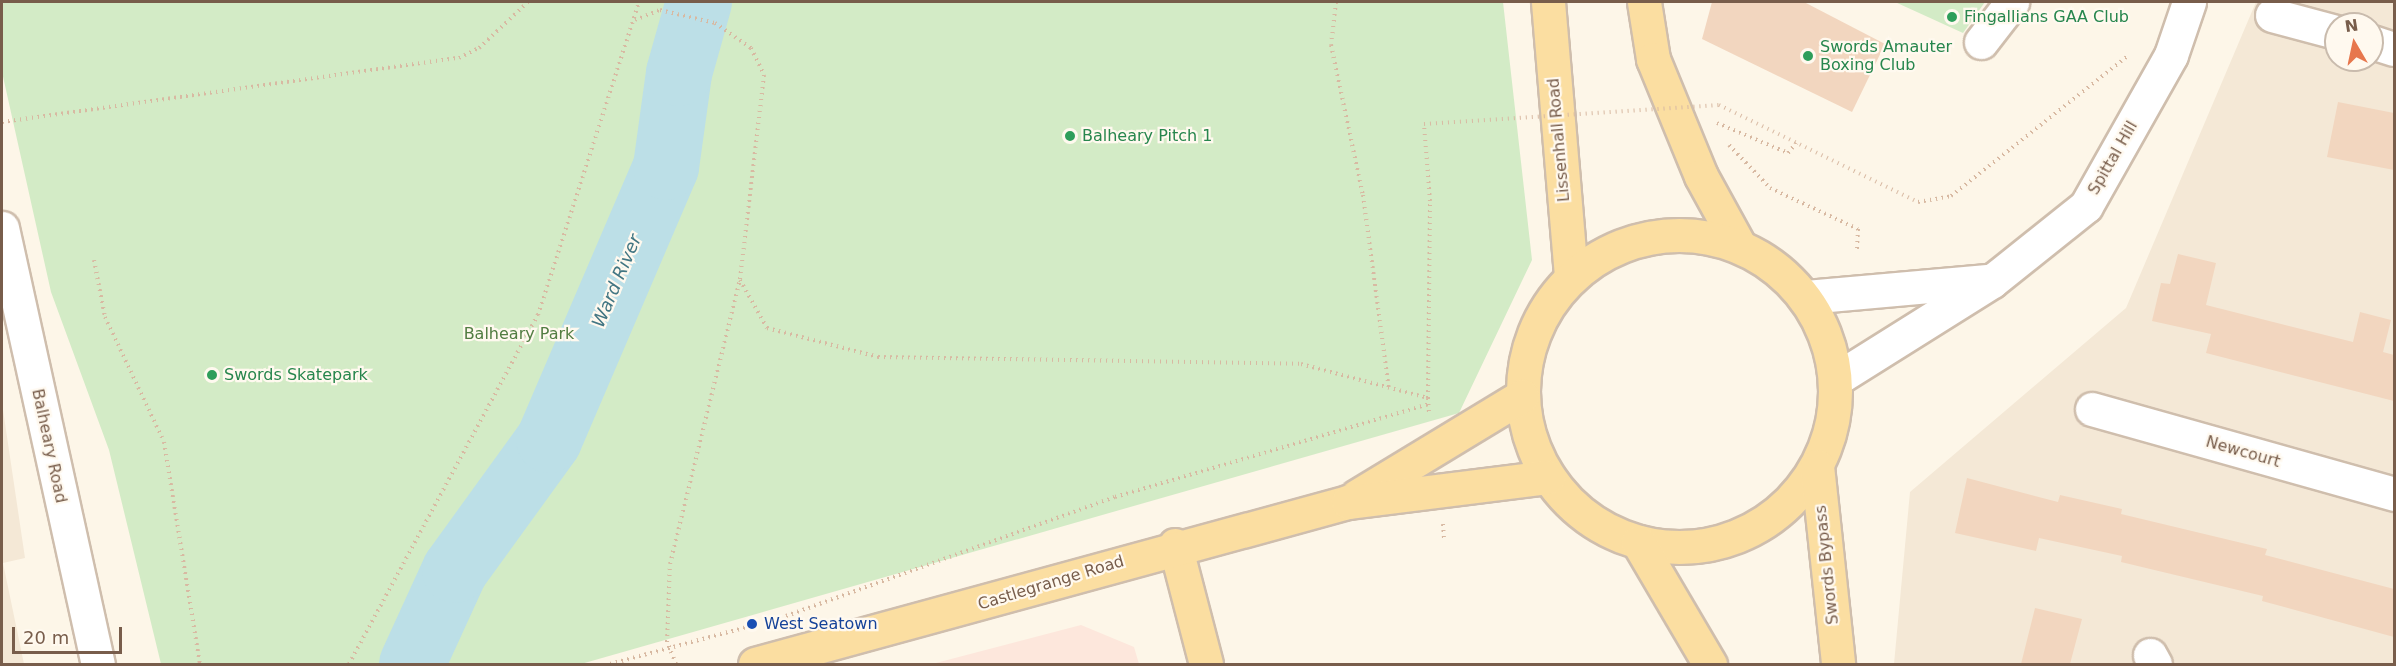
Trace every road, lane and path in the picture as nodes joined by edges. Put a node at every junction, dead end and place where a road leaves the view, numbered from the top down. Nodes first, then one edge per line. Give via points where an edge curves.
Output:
1 (528, 2) edge
2 (639, 2) edge
3 (1336, 2) edge
4 (1548, 2) edge
5 (1644, 2) edge
6 (2012, 2) edge
7 (2189, 2) edge
8 (2272, 15) dead end
9 (635, 20) junction
10 (2324, 29) edge
11 (1981, 42) dead end
12 (2171, 56) junction
13 (1704, 120) dead end
14 (2, 122) edge
15 (1720, 137) dead end
16 (1796, 143) junction
17 (2, 228) edge
18 (1739, 245) junction
19 (1857, 249) dead end
20 (94, 260) dead end
21 (1571, 278) junction
22 (740, 280) junction
23 (1992, 281) junction
24 (1806, 297) junction
25 (1836, 379) junction
26 (1389, 390) junction
27 (1522, 396) junction
28 (1429, 404) dead end
29 (2092, 409) dead end
30 (1817, 466) junction
31 (1548, 477) junction
32 (2394, 494) edge
33 (1348, 502) junction
34 (1638, 542) junction
35 (1175, 545) junction
36 (774, 619) dead end
37 (751, 626) dead end
38 (670, 648) junction
39 (98, 664) edge
40 (200, 664) edge
41 (349, 664) edge
42 (610, 664) edge
43 (676, 664) edge
44 (755, 664) edge
45 (1206, 664) edge
46 (1710, 664) edge
47 (1838, 664) edge

1 - 14 path via 479,48 459,58
2 - 9 path
3 - 26 path via 1331,45 1363,195
4 - 21 main road, Lissenhall Road
5 - 18 main road via 1653,59 1701,176
6 - 11 street
7 - 12 street, Spittal Hill
8 - 10 street
9 - 22 path via 660,10 715,23 751,48 764,75
9 - 41 path via 538,315
12 - 16 path, bridge via 2131,53 1951,196 1918,202
12 - 23 street, Spittal Hill via 2085,206
13 - 16 path via 1788,153
15 - 19 path via 1770,188 1858,229
16 - 26 path, bridge via 1719,105 1424,124 1430,201 1428,398
17 - 39 street, Balheary Road
18 - 21 main road via 1695,235 1650,237 1607,251
18 - 24 main road via 1776,267
20 - 40 path via 105,317 164,442
21 - 27 main road via 1543,312 1527,353
22 - 26 path via 767,328 878,357 1301,364
22 - 38 path via 670,564
23 - 24 street
23 - 25 street, Spittal Hill
24 - 25 main road via 1831,350
25 - 30 main road via 1833,424
27 - 31 main road via 1530,438
27 - 33 main road, Castlegrange Road
28 - 36 path via 1115,497
29 - 32 street, Newcourt
30 - 34 main road via 1785,507 1741,535 1690,547
30 - 47 main road, Swords Bypass
31 - 33 main road, Castlegrange Road
31 - 34 main road via 1595,522
33 - 35 main road, Castlegrange Road
34 - 46 main road
35 - 44 main road, Castlegrange Road
35 - 45 main road
37 - 38 path
38 - 42 path
38 - 43 path

